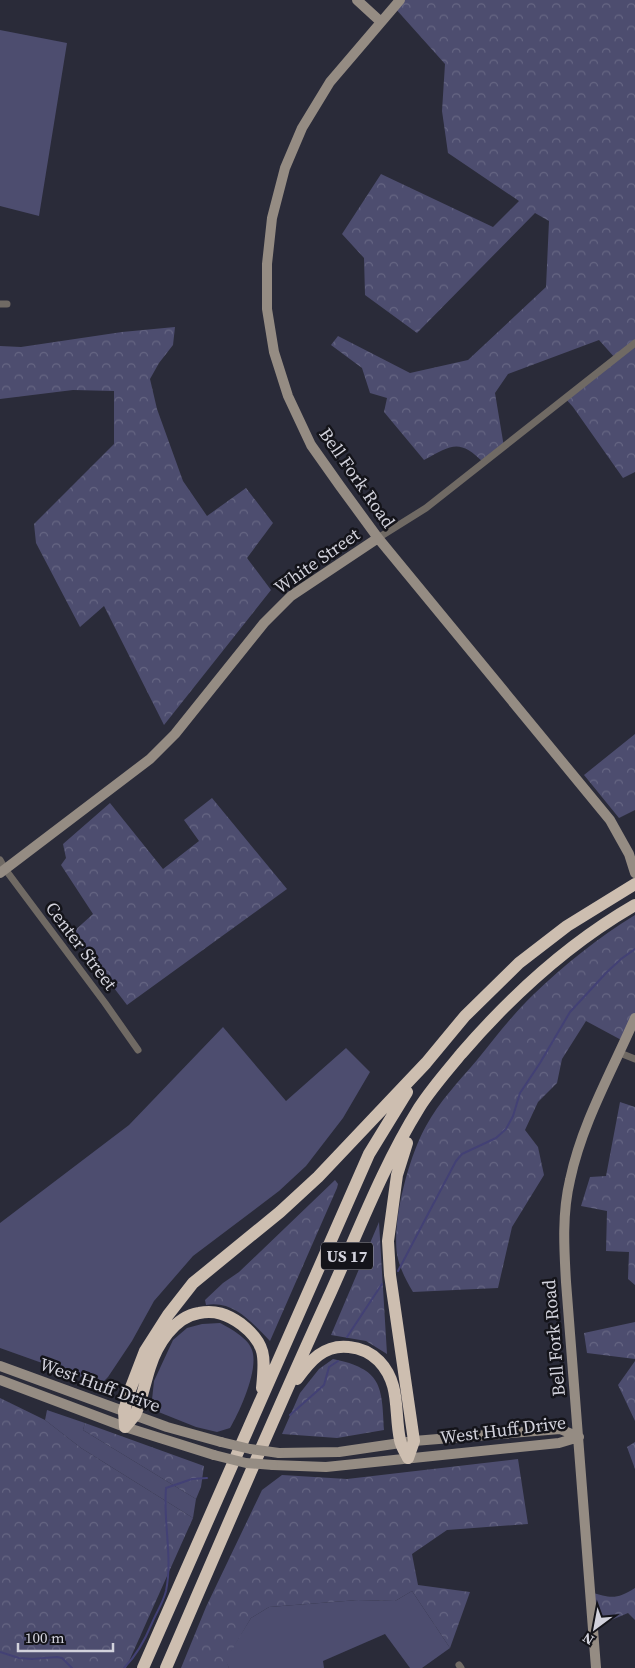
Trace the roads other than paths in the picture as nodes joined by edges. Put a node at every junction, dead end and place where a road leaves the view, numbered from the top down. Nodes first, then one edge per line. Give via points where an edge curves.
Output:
1 (357, 0) edge
2 (400, 0) edge
3 (381, 22) junction
4 (635, 344) edge
5 (378, 538) junction
6 (2, 867) edge
7 (635, 873) edge
8 (635, 884) edge
9 (635, 905) edge
10 (635, 1018) edge
11 (138, 1050) dead end
12 (620, 1053) junction
13 (635, 1059) edge
14 (426, 1063) junction
15 (420, 1108) junction
16 (0, 1366) edge
17 (0, 1380) edge
18 (282, 1398) junction
19 (261, 1399) junction
20 (130, 1413) junction
21 (125, 1427) junction
22 (579, 1437) junction
23 (414, 1441) junction
24 (400, 1442) junction
25 (408, 1458) junction
26 (143, 1668) edge
27 (166, 1668) edge
28 (596, 1668) edge

1 - 3 main road
2 - 3 main road, Bell Fork Road
3 - 5 main road, Bell Fork Road via 330,82 302,128 285,168 272,218 267,264 267,309 274,352 288,396 311,444
4 - 5 street, White Street via 426,508
5 - 6 main road, White Street via 291,596 264,623 175,734 150,759
5 - 7 main road, Bell Fork Road via 610,820 629,854
6 - 11 street, Center Street
8 - 14 highway, US 17 via 567,926 519,964 465,1016
9 - 15 highway, US 17 via 529,983 487,1023
10 - 12 main road, Bell Fork Road
12 - 13 street
12 - 22 main road, Bell Fork Road via 582,1136 569,1181 563,1233
14 - 19 highway, US 17 via 369,1154
14 - 20 highway via 318,1177 193,1283 168,1315 146,1352 130,1390
15 - 18 highway, US 17 via 384,1174
15 - 23 highway via 397,1175 388,1242
16 - 20 main road, West Huff Drive
17 - 21 main road, West Huff Drive
18 - 24 highway via 312,1359 324,1351 335,1347 358,1348 388,1370 394,1386
18 - 27 highway, US 17
19 - 20 highway via 263,1349 252,1332 234,1319 212,1310 192,1314 177,1323 164,1339
19 - 26 highway, US 17
20 - 21 highway
20 - 24 main road, West Huff Drive, bridge via 194,1436 279,1453 339,1452
21 - 25 main road, West Huff Drive, bridge via 246,1463 326,1467
22 - 23 main road, West Huff Drive via 560,1429
22 - 25 main road, West Huff Drive via 559,1443
22 - 28 main road, Bell Fork Road
23 - 24 main road, West Huff Drive
23 - 25 highway
24 - 25 highway

